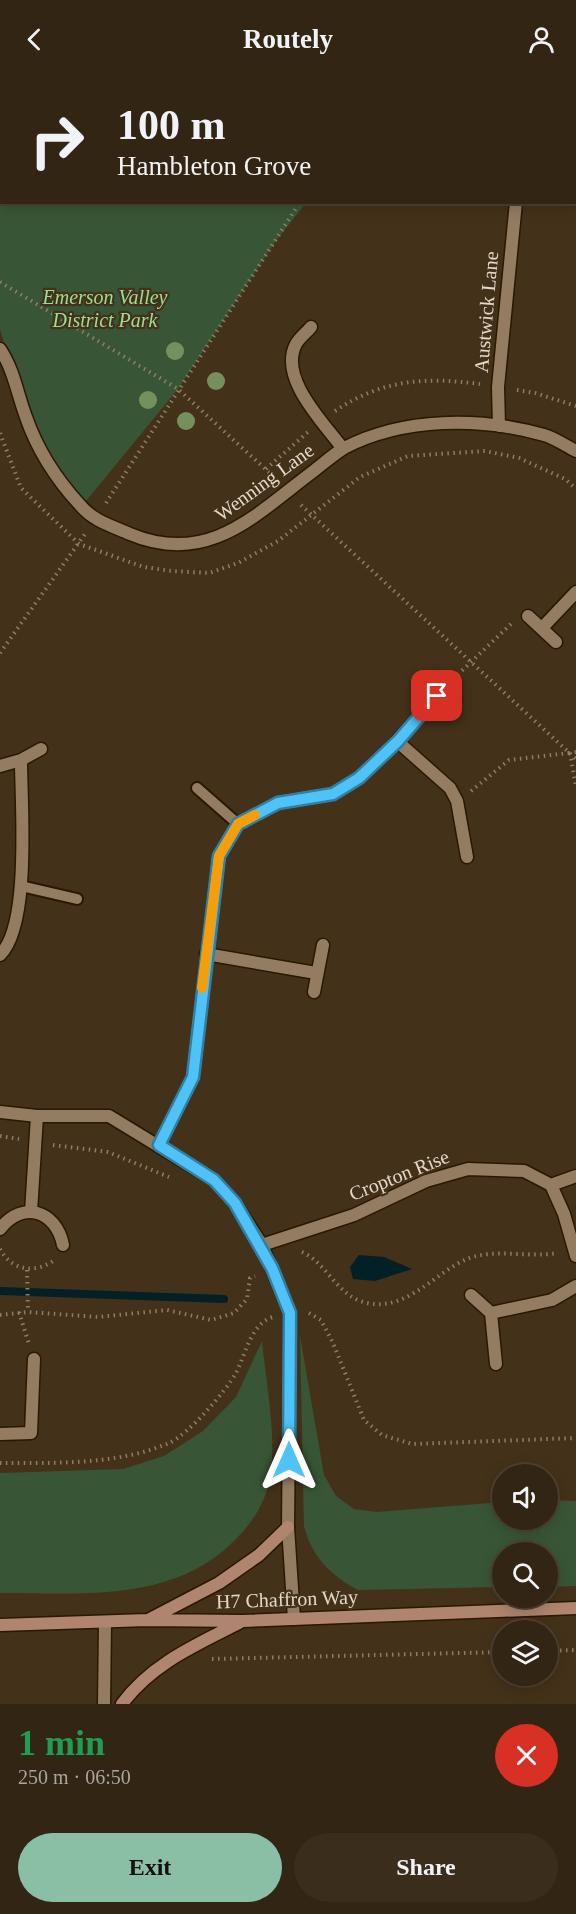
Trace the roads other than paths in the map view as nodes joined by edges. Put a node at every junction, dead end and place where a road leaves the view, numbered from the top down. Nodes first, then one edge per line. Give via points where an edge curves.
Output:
1 (516, 204) edge
2 (311, 327) dead end
3 (0, 349) edge
4 (500, 426) junction
5 (343, 449) junction
6 (576, 451) edge
7 (576, 592) edge
8 (528, 616) road end
9 (542, 628) junction
10 (556, 642) dead end
11 (437, 696) road end
12 (398, 741) junction
13 (41, 749) dead end
14 (21, 760) junction
15 (0, 766) edge
16 (197, 788) dead end
17 (238, 824) junction
18 (467, 856) dead end
19 (21, 886) junction
20 (77, 899) dead end
21 (323, 945) dead end
22 (206, 954) junction
23 (0, 955) edge
24 (316, 973) junction
25 (314, 992) dead end
26 (0, 1112) edge
27 (37, 1116) junction
28 (159, 1145) junction
29 (576, 1176) edge
30 (551, 1185) junction
31 (32, 1212) junction
32 (0, 1229) edge
33 (63, 1245) road end
34 (262, 1245) junction
35 (576, 1256) edge
36 (576, 1286) edge
37 (471, 1295) dead end
38 (491, 1313) junction
39 (34, 1359) road end
40 (496, 1364) dead end
41 (0, 1434) edge
42 (288, 1527) junction
43 (576, 1608) edge
44 (294, 1619) junction
45 (147, 1620) junction
46 (243, 1622) junction
47 (105, 1623) junction
48 (0, 1625) edge
49 (104, 1704) edge
50 (122, 1704) edge

1 - 4 street, Austwick Lane via 498,387
2 - 5 street via 296,345 291,365 298,390
3 - 5 street, Wenning Lane via 10,364 26,418 49,465 81,507 96,519 152,543 196,544 224,536 258,515
4 - 5 street, Wenning Lane via 439,423 385,431
4 - 6 street, Wenning Lane via 546,435
7 - 9 street
8 - 9 street
9 - 10 street
11 - 12 street
12 - 17 street via 359,778 333,794 278,803
12 - 18 street via 450,788 457,801
13 - 14 street
14 - 15 street
14 - 19 street
16 - 17 lane
17 - 22 street via 219,856
19 - 20 lane
19 - 23 street via 18,916
21 - 24 street
22 - 24 street
22 - 28 street via 193,1077
24 - 25 street
26 - 27 street
27 - 28 street via 109,1116
27 - 31 street
28 - 34 street via 214,1180 235,1203
29 - 30 street
30 - 34 street, Cropton Rise via 524,1171 468,1169 426,1181 354,1215
30 - 35 street
31 - 32 street via 20,1212
31 - 33 street via 44,1215 56,1225
34 - 42 street via 290,1313
36 - 38 street via 552,1300
37 - 38 street
38 - 40 street
39 - 41 street via 32,1434
42 - 44 street
42 - 45 street via 259,1555 219,1583
43 - 44 street, H7 Chaffron Way
44 - 46 street, H7 Chaffron Way
45 - 46 street, H7 Chaffron Way
45 - 47 street, H7 Chaffron Way
46 - 50 street via 181,1652 136,1684
47 - 48 street, H7 Chaffron Way
47 - 49 street

